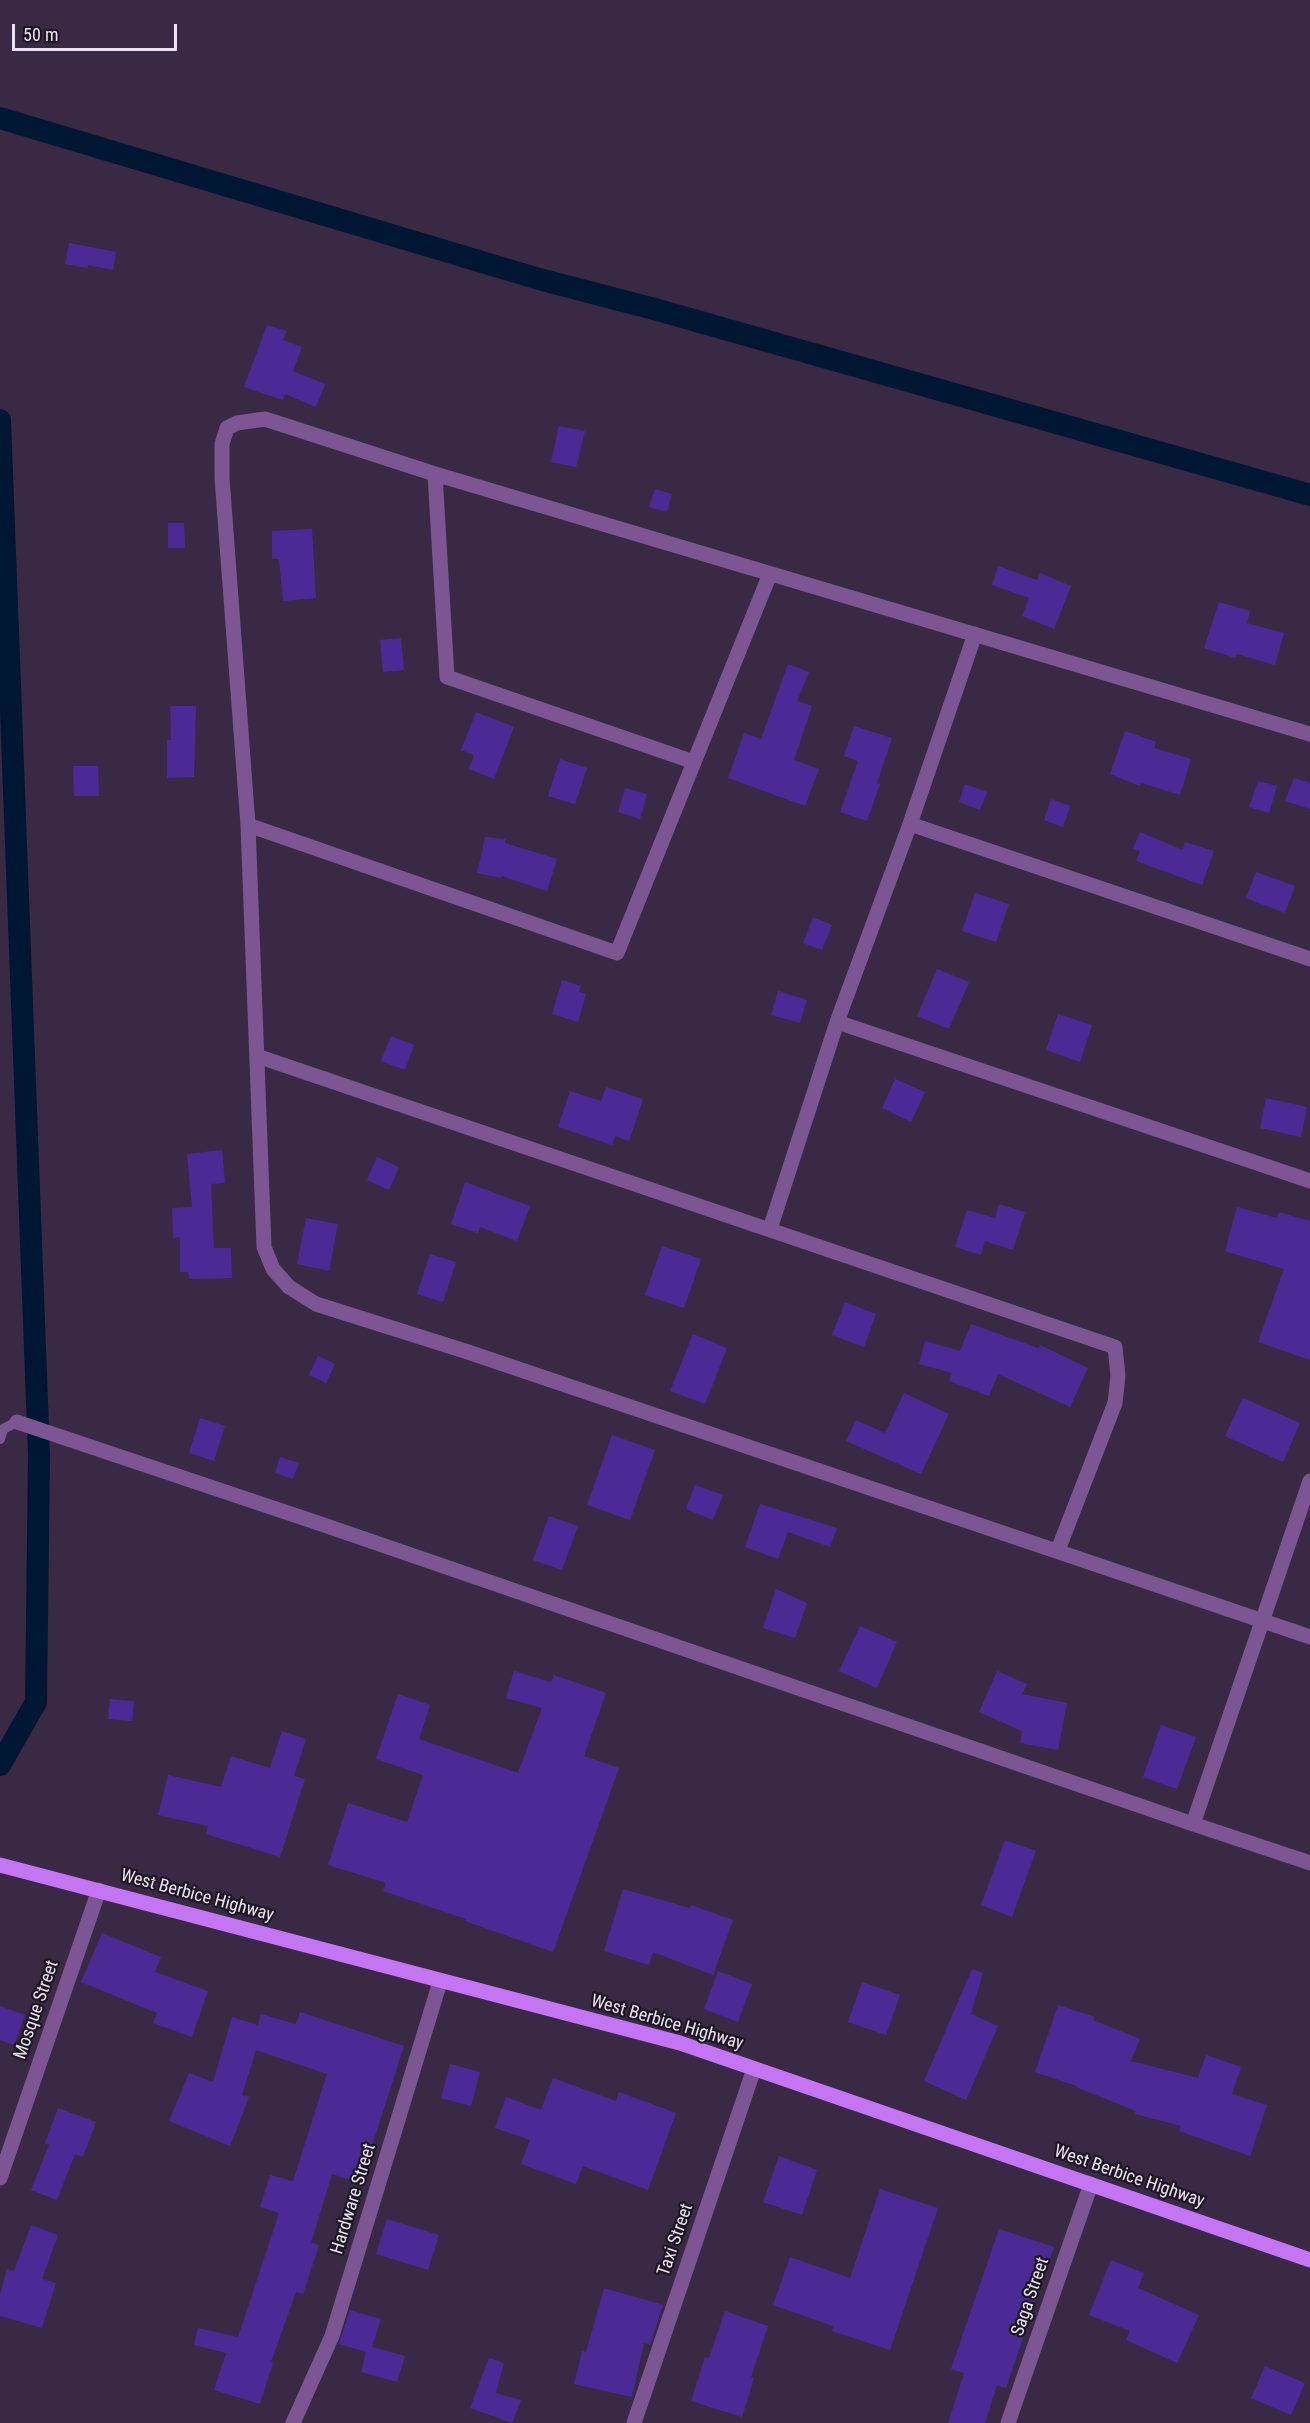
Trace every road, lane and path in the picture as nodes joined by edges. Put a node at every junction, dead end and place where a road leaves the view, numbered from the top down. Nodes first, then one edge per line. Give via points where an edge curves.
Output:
1 (435, 474) junction
2 (770, 574) junction
3 (975, 634) junction
4 (1310, 734) edge
5 (694, 762) junction
6 (910, 824) junction
7 (248, 825) junction
8 (1310, 959) edge
9 (837, 1022) junction
10 (257, 1056) junction
11 (1310, 1181) edge
12 (770, 1229) junction
13 (17, 1422) joint
14 (0, 1439) edge
15 (1310, 1481) edge
16 (1058, 1550) junction
17 (1263, 1622) junction
18 (1310, 1637) edge
19 (1193, 1824) junction
20 (1310, 1863) edge
21 (0, 1865) edge
22 (99, 1890) junction
23 (440, 1982) junction
24 (754, 2069) junction
25 (0, 2178) edge
26 (1090, 2184) junction
27 (1310, 2260) edge
28 (293, 2423) edge
29 (634, 2423) edge
30 (1008, 2423) edge

1 - 2 street
1 - 5 street via 447,677
1 - 7 street via 265,419 227,428 222,444 222,478
2 - 3 street
2 - 5 street
3 - 4 street
3 - 6 street
5 - 7 street via 617,953
6 - 8 street
6 - 9 street
7 - 10 street
9 - 11 street
9 - 12 street
10 - 12 street
10 - 16 street via 264,1247 273,1269 289,1287 316,1304
12 - 16 street via 1115,1347 1115,1403
13 - 14 lane via 3,1430
13 - 19 street
15 - 17 street
16 - 17 street
17 - 18 street
17 - 19 street
19 - 20 street
21 - 22 main road, West Berbice Highway
22 - 23 main road, West Berbice Highway
22 - 25 street, Mosque Street
23 - 24 main road, West Berbice Highway via 680,2043
23 - 28 street, Hardware Street via 332,2336
24 - 26 main road, West Berbice Highway
24 - 29 street, Taxi Street
26 - 27 main road, West Berbice Highway
26 - 30 street, Saga Street

